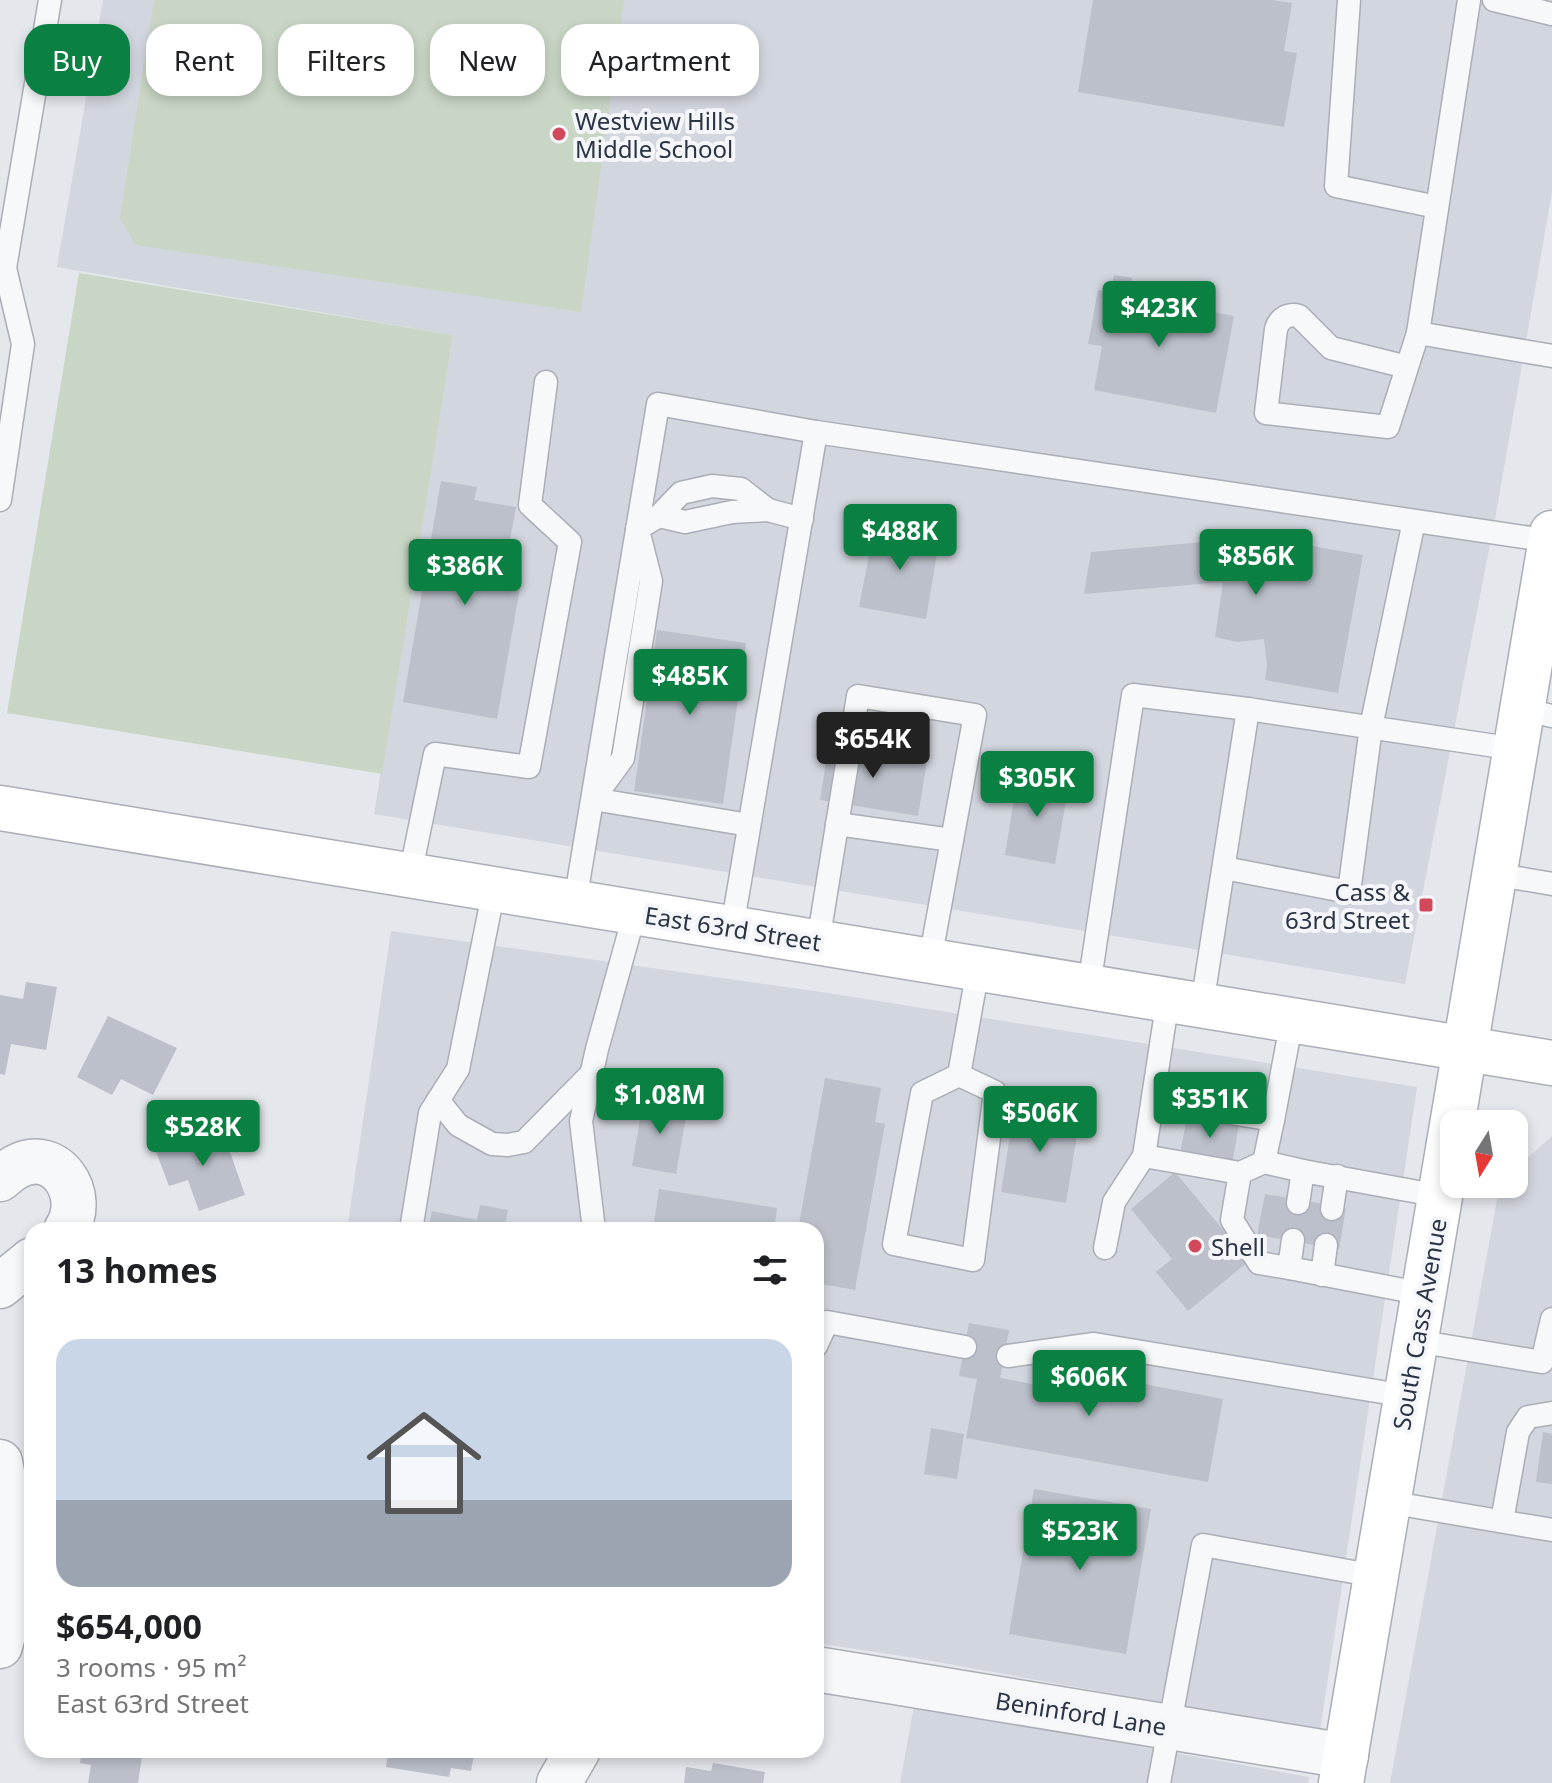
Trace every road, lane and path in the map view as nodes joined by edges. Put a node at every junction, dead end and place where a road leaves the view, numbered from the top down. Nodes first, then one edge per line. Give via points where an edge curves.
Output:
1 (50, 0) edge
2 (1349, 0) edge
3 (1469, 0) edge
4 (1494, 0) edge
5 (1552, 14) edge
6 (1437, 207) junction
7 (1418, 333) junction
8 (1552, 356) edge
9 (1407, 367) junction
10 (546, 382) dead end
11 (816, 432) junction
12 (0, 500) edge
13 (802, 519) junction
14 (1414, 521) junction
15 (637, 529) junction
16 (1551, 537) edge
17 (1544, 628) edge
18 (1248, 709) junction
19 (1530, 725) edge
20 (1371, 727) junction
21 (593, 799) junction
22 (0, 808) edge
23 (837, 824) junction
24 (749, 825) junction
25 (952, 840) junction
26 (1224, 868) junction
27 (1494, 874) junction
28 (410, 875) junction
29 (1552, 884) edge
30 (494, 889) junction
31 (575, 902) junction
32 (635, 912) junction
33 (732, 928) junction
34 (818, 942) junction
35 (930, 960) junction
36 (978, 969) junction
37 (1089, 986) junction
38 (1185, 1002) junction
39 (1292, 1020) junction
40 (1465, 1049) junction
41 (1552, 1063) edge
42 (592, 1073) junction
43 (959, 1075) junction
44 (438, 1100) junction
45 (1153, 1100) junction
46 (1455, 1110) edge
47 (1273, 1120) junction
48 (1144, 1156) junction
49 (1264, 1162) junction
50 (1303, 1171) junction
51 (1240, 1173) junction
52 (1337, 1176) junction
53 (0, 1179) edge
54 (1440, 1196) joint
55 (1298, 1203) dead end
56 (1332, 1209) dead end
57 (71, 1222) edge
58 (412, 1222) edge
59 (593, 1222) edge
60 (1293, 1240) dead end
61 (1326, 1245) dead end
62 (1105, 1248) dead end
63 (24, 1266) edge
64 (1289, 1268) junction
65 (1322, 1275) junction
66 (0, 1286) edge
67 (1424, 1294) junction
68 (1552, 1319) edge
69 (824, 1329) edge
70 (1416, 1341) junction
71 (965, 1347) dead end
72 (1008, 1356) dead end
73 (1547, 1366) edge
74 (1406, 1396) junction
75 (1552, 1413) edge
76 (0, 1462) edge
77 (1388, 1502) junction
78 (1502, 1521) junction
79 (1552, 1530) edge
80 (1376, 1576) junction
81 (0, 1646) edge
82 (824, 1670) edge
83 (1169, 1727) junction
84 (573, 1758) edge
85 (1344, 1770) edge
86 (559, 1783) edge
87 (1159, 1783) edge

1 - 12 lane via 5,268 23,344
2 - 6 lane via 1336,186
3 - 6 lane
4 - 5 lane
6 - 7 lane
7 - 8 lane
7 - 9 lane
9 - 9 lane via 1388,427 1266,413 1276,329 1289,315 1299,316 1339,352
10 - 28 lane via 530,505 570,542 529,767 435,754
11 - 13 lane
11 - 14 lane
11 - 15 lane via 658,404
13 - 15 lane via 768,510 685,522 659,516
13 - 24 lane
14 - 16 lane
14 - 20 lane
15 - 21 lane
16 - 17 main road, South Cass Avenue
17 - 19 main road, South Cass Avenue
18 - 20 lane
18 - 26 lane
18 - 37 lane via 1133,695
19 - 20 lane
19 - 27 main road, South Cass Avenue
20 - 26 lane via 1349,892
21 - 24 lane
21 - 31 lane
22 - 28 main road, East 63rd Street
23 - 25 lane
23 - 25 lane via 858,696 975,715
23 - 34 lane
24 - 33 lane
25 - 35 lane
26 - 38 lane
27 - 29 lane
27 - 40 main road, South Cass Avenue
28 - 30 main road, East 63rd Street
30 - 31 main road, East 63rd Street
30 - 44 lane via 458,1069
31 - 32 main road, East 63rd Street
32 - 33 main road, East 63rd Street
32 - 42 lane
33 - 34 main road, East 63rd Street
34 - 35 main road, East 63rd Street
35 - 36 main road, East 63rd Street
36 - 37 main road, East 63rd Street
36 - 43 lane
37 - 38 main road, East 63rd Street
38 - 39 main road, East 63rd Street
38 - 45 lane
39 - 40 main road, East 63rd Street
39 - 47 lane
40 - 41 main road, East 63rd Street
40 - 46 main road, South Cass Avenue
42 - 44 lane via 524,1142 508,1145 492,1144 458,1125
42 - 59 lane via 581,1121
43 - 43 lane via 922,1093 894,1244 973,1260 995,1092
44 - 58 lane via 430,1113
45 - 47 lane
45 - 48 lane
47 - 49 lane
48 - 51 lane
48 - 62 lane via 1114,1202
49 - 50 lane
49 - 51 lane
50 - 52 lane
50 - 55 lane
51 - 64 lane via 1232,1220 1259,1263
52 - 54 lane
52 - 56 lane
53 - 57 street via 29,1163 55,1168 73,1189
54 - 67 main road, South Cass Avenue
60 - 64 lane
61 - 65 lane
63 - 66 street
64 - 65 lane
65 - 67 lane
67 - 70 main road, South Cass Avenue
68 - 73 lane
69 - 71 lane via 827,1322
70 - 73 lane
70 - 74 main road, South Cass Avenue
72 - 74 lane via 1094,1344
74 - 77 main road, South Cass Avenue
75 - 78 lane via 1528,1417 1518,1432
76 - 81 street via 11,1550
77 - 78 lane
77 - 80 main road, South Cass Avenue
78 - 79 lane
80 - 83 lane via 1203,1545
80 - 85 main road, South Cass Avenue
82 - 83 street, Beninford Lane
83 - 85 street, Beninford Lane
83 - 87 lane
84 - 86 street

